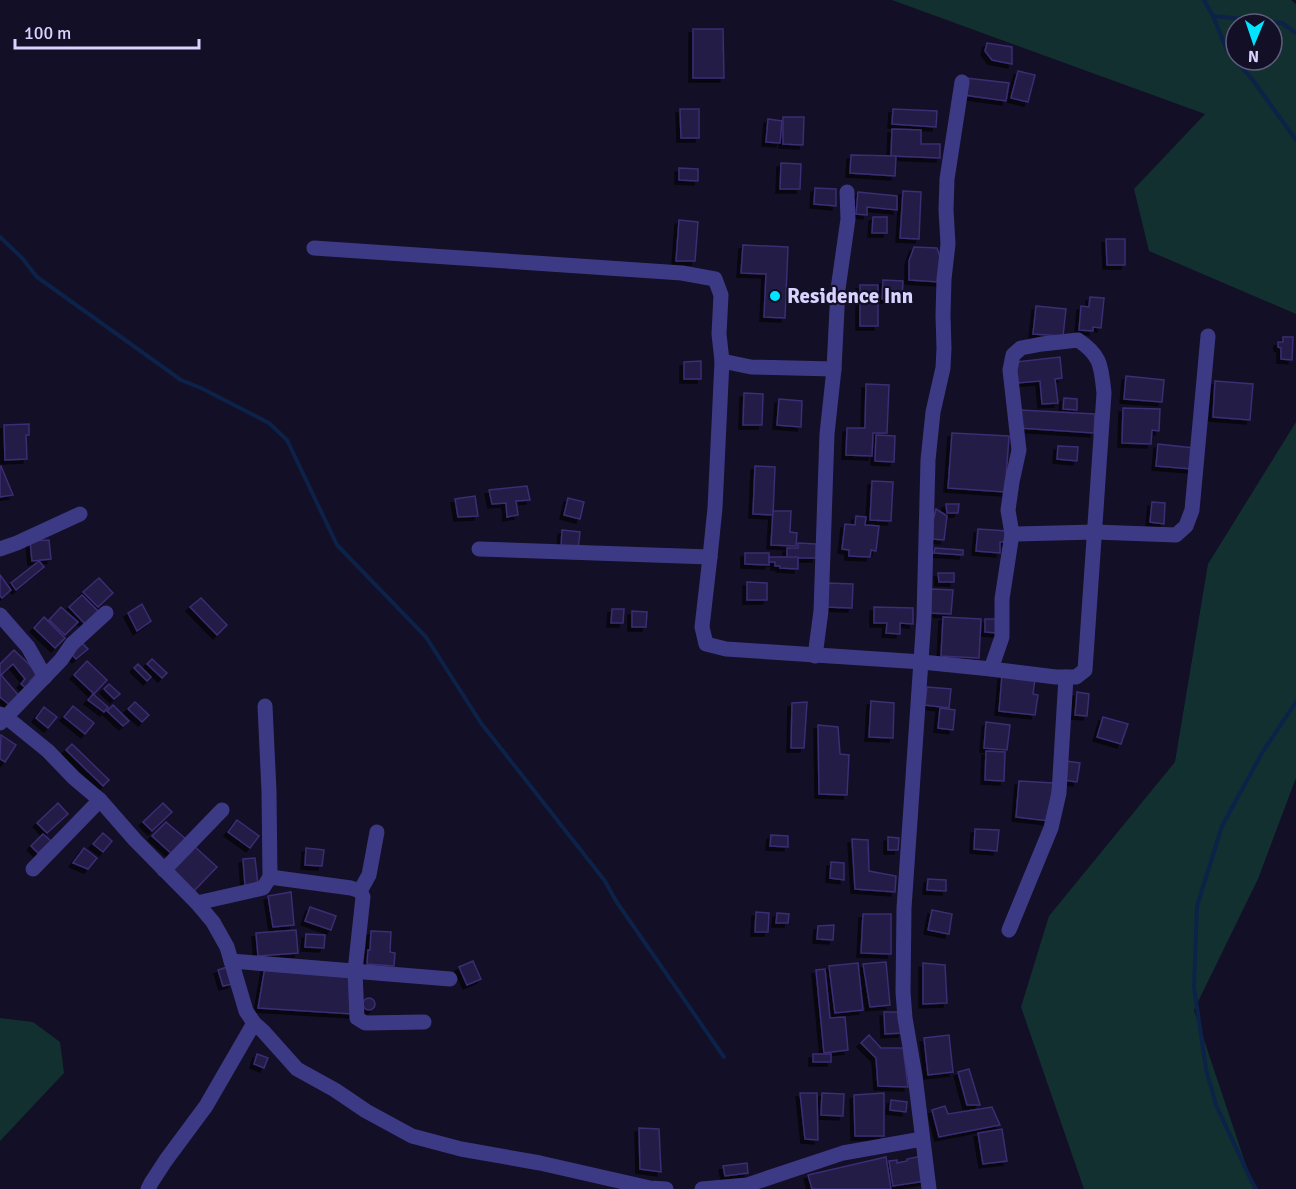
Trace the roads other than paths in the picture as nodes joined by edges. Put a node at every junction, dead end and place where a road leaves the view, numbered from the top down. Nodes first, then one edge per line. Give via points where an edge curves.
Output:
1 (962, 82) dead end
2 (847, 192) dead end
3 (314, 248) dead end
4 (1208, 336) dead end
5 (722, 361) junction
6 (834, 369) junction
7 (80, 514) dead end
8 (1095, 532) junction
9 (1012, 534) junction
10 (0, 549) edge
11 (479, 549) dead end
12 (710, 557) junction
13 (106, 614) dead end
14 (0, 615) edge
15 (815, 656) junction
16 (922, 662) junction
17 (991, 669) junction
18 (45, 677) junction
19 (1066, 677) junction
20 (265, 706) dead end
21 (2, 718) edge
22 (100, 800) junction
23 (222, 810) dead end
24 (377, 832) dead end
25 (33, 868) dead end
26 (164, 870) junction
27 (270, 877) junction
28 (360, 891) junction
29 (197, 903) junction
30 (1009, 930) dead end
31 (231, 961) junction
32 (356, 971) junction
33 (450, 979) dead end
34 (424, 1022) dead end
35 (254, 1023) junction
36 (922, 1139) junction
37 (148, 1189) edge
38 (666, 1189) edge
39 (702, 1189) edge
40 (929, 1189) edge

1 - 16 street via 947,179 943,368 928,460
2 - 6 street
3 - 5 street via 671,272 715,279 721,295
4 - 8 street via 1192,510 1186,526 1176,535
5 - 6 street via 751,367
5 - 12 street
6 - 15 street via 827,434 821,611
7 - 10 street
8 - 9 street
8 - 9 street via 1104,393 1101,366 1091,348 1078,340 1021,348 1013,355 1010,370 1019,450 1008,510
8 - 19 street via 1085,670 1076,677
9 - 17 street via 1002,599 1002,637
11 - 12 street
12 - 15 street via 702,627 706,644
13 - 18 street via 72,644
14 - 18 street via 28,647
15 - 16 street
16 - 17 street
16 - 36 street via 904,908 903,992
17 - 19 street
18 - 21 street
19 - 30 street via 1059,793 1051,828
20 - 27 street
21 - 22 street via 48,751
22 - 25 street
22 - 26 street
23 - 26 street
24 - 28 street via 369,875
26 - 29 street
27 - 28 street
27 - 29 street via 263,888
28 - 32 street via 363,897
29 - 31 street via 213,922
31 - 32 street
31 - 35 street via 246,1011
32 - 33 street
32 - 34 street via 357,1018 365,1023
35 - 37 street via 206,1106
35 - 38 street via 297,1069 412,1136
36 - 39 street via 843,1153 747,1185
36 - 40 street

